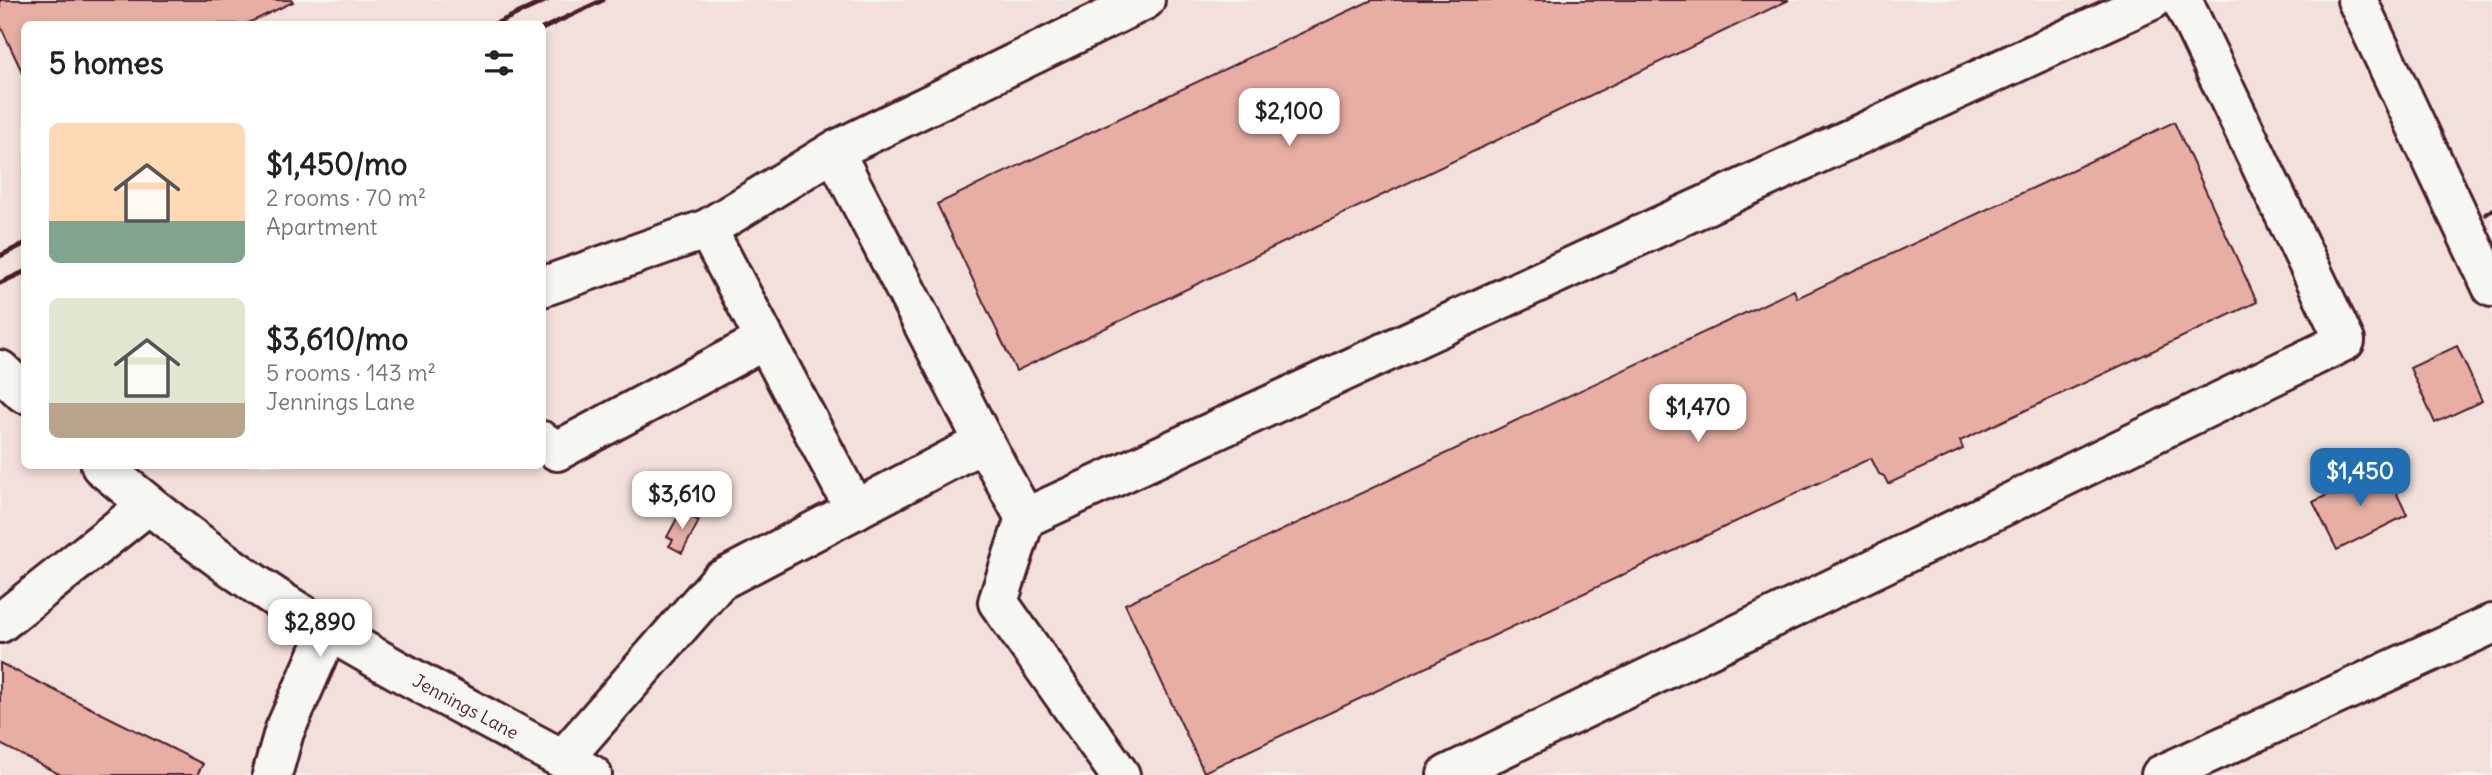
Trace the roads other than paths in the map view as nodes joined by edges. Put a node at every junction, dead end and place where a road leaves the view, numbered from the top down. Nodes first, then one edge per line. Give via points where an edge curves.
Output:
1 (1145, 0) edge
2 (2152, 0) edge
3 (2182, 0) edge
4 (2357, 0) edge
5 (834, 151) junction
6 (707, 229) junction
7 (546, 287) edge
8 (2492, 287) edge
9 (765, 340) junction
10 (984, 442) junction
11 (546, 444) edge
12 (105, 469) edge
13 (148, 505) junction
14 (855, 510) junction
15 (1025, 518) junction
16 (0, 623) edge
17 (2492, 624) edge
18 (329, 630) junction
19 (577, 767) edge
20 (272, 775) edge
21 (1121, 775) edge
22 (1447, 775) edge
23 (2161, 775) edge

1 - 5 street
2 - 15 street
3 - 22 street via 2345,341
4 - 8 street
5 - 6 street
5 - 10 street
6 - 7 street
6 - 9 street
9 - 11 street via 557,451
9 - 14 street
10 - 14 street
10 - 15 street
12 - 13 street, Jennings Lane
13 - 16 street
13 - 18 street, Jennings Lane
14 - 19 street via 719,581
15 - 21 street via 998,602
17 - 23 street
18 - 19 street, Jennings Lane
18 - 20 street via 284,732

